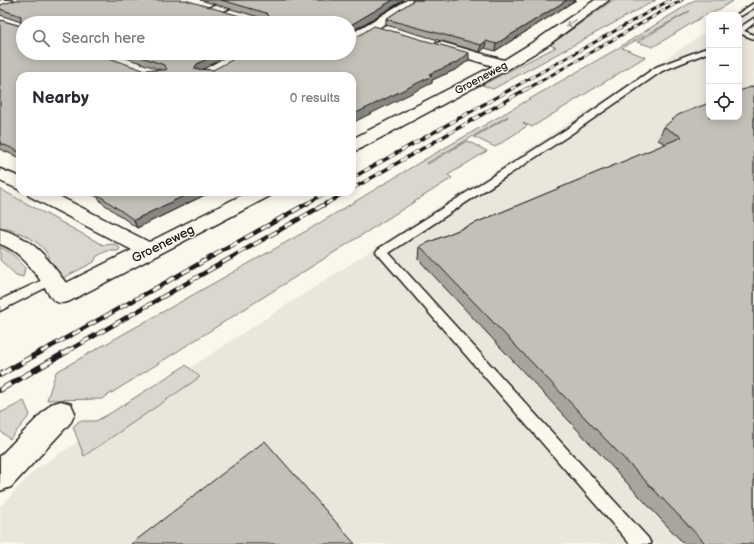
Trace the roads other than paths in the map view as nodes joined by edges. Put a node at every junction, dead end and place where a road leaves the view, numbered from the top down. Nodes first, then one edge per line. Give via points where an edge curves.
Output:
1 (8, 0) edge
2 (236, 0) edge
3 (415, 0) edge
4 (603, 0) edge
5 (0, 2) edge
6 (754, 5) edge
7 (742, 13) edge
8 (235, 15) edge
9 (754, 20) edge
10 (373, 27) junction
11 (388, 31) edge
12 (742, 32) edge
13 (742, 33) edge
14 (356, 36) edge
15 (754, 37) edge
16 (432, 43) edge
17 (706, 50) edge
18 (505, 65) junction
19 (356, 144) edge
20 (0, 174) edge
21 (16, 182) edge
22 (44, 196) edge
23 (255, 196) edge
24 (0, 236) edge
25 (150, 251) junction
26 (57, 288) junction
27 (0, 306) edge
28 (61, 413) dead end
29 (0, 477) edge
30 (642, 544) edge

1 - 5 street
2 - 8 street via 211,8
3 - 10 street
4 -> 18 street, Groeneweg
6 - 7 lane
9 - 12 lane
10 - 11 street
10 - 14 street
13 - 15 lane
16 - 18 street
17 - 30 lane via 659,69 568,132 382,252
18 - 19 street, Groeneweg
20 - 21 street
22 - 25 street
23 - 25 street, Groeneweg
24 - 26 street via 29,251
25 - 26 street, Groeneweg
26 - 27 lane
28 - 29 street

